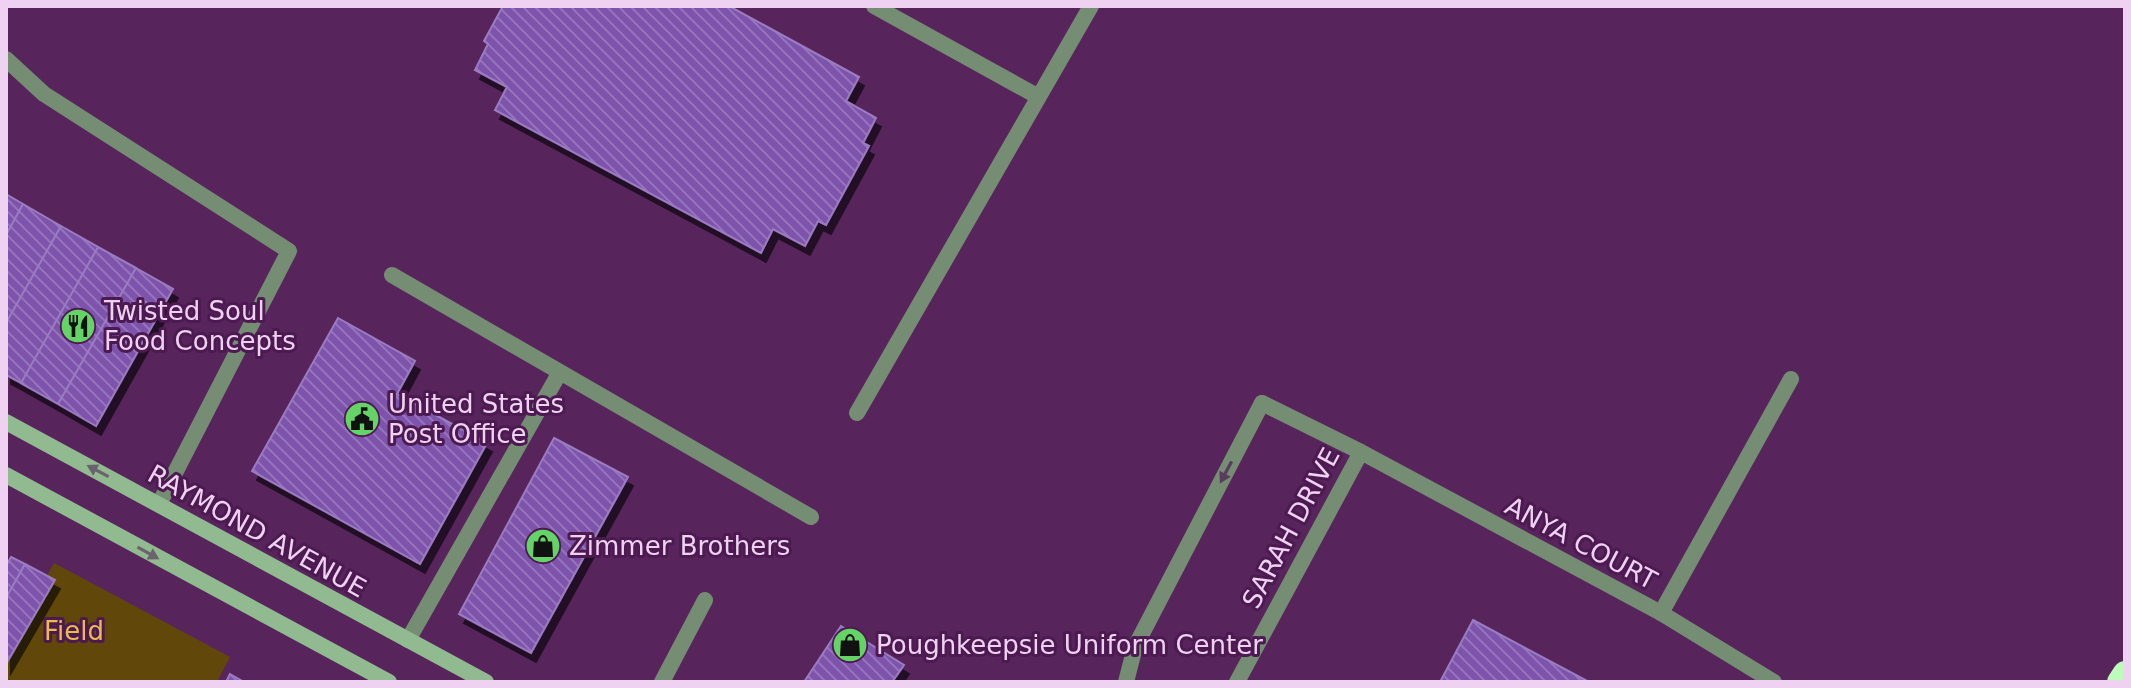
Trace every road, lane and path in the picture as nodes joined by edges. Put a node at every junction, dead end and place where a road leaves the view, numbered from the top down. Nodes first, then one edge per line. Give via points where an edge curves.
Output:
1 (874, 6) edge
2 (1091, 6) edge
3 (6, 59) edge
4 (1037, 96) junction
5 (392, 275) dead end
6 (560, 372) junction
7 (1791, 379) dead end
8 (857, 413) dead end
9 (6, 422) edge
10 (1361, 452) junction
11 (6, 475) edge
12 (159, 504) junction
13 (811, 517) dead end
14 (705, 600) dead end
15 (1661, 613) junction
16 (408, 640) junction
17 (2125, 673) edge
18 (389, 682) edge
19 (486, 682) edge
20 (662, 682) edge
21 (1126, 682) edge
22 (1237, 682) edge
23 (1774, 682) edge
24 (2119, 682) edge

1 - 4 street
2 - 4 street
3 - 12 street via 44,94 289,251
4 - 8 street
5 - 6 street
6 - 13 street
6 - 16 street
7 - 15 street
12 -> 9 main road, RAYMOND AVENUE
10 - 15 street, ANYA COURT
10 -> 21 street, SARAH DRIVE via 1262,403 1135,647
10 - 22 street, SARAH DRIVE
11 -> 18 main road
12 - 16 main road, RAYMOND AVENUE
14 - 20 street
15 - 23 street, ANYA COURT
16 - 19 main road, RAYMOND AVENUE
17 - 24 highway

